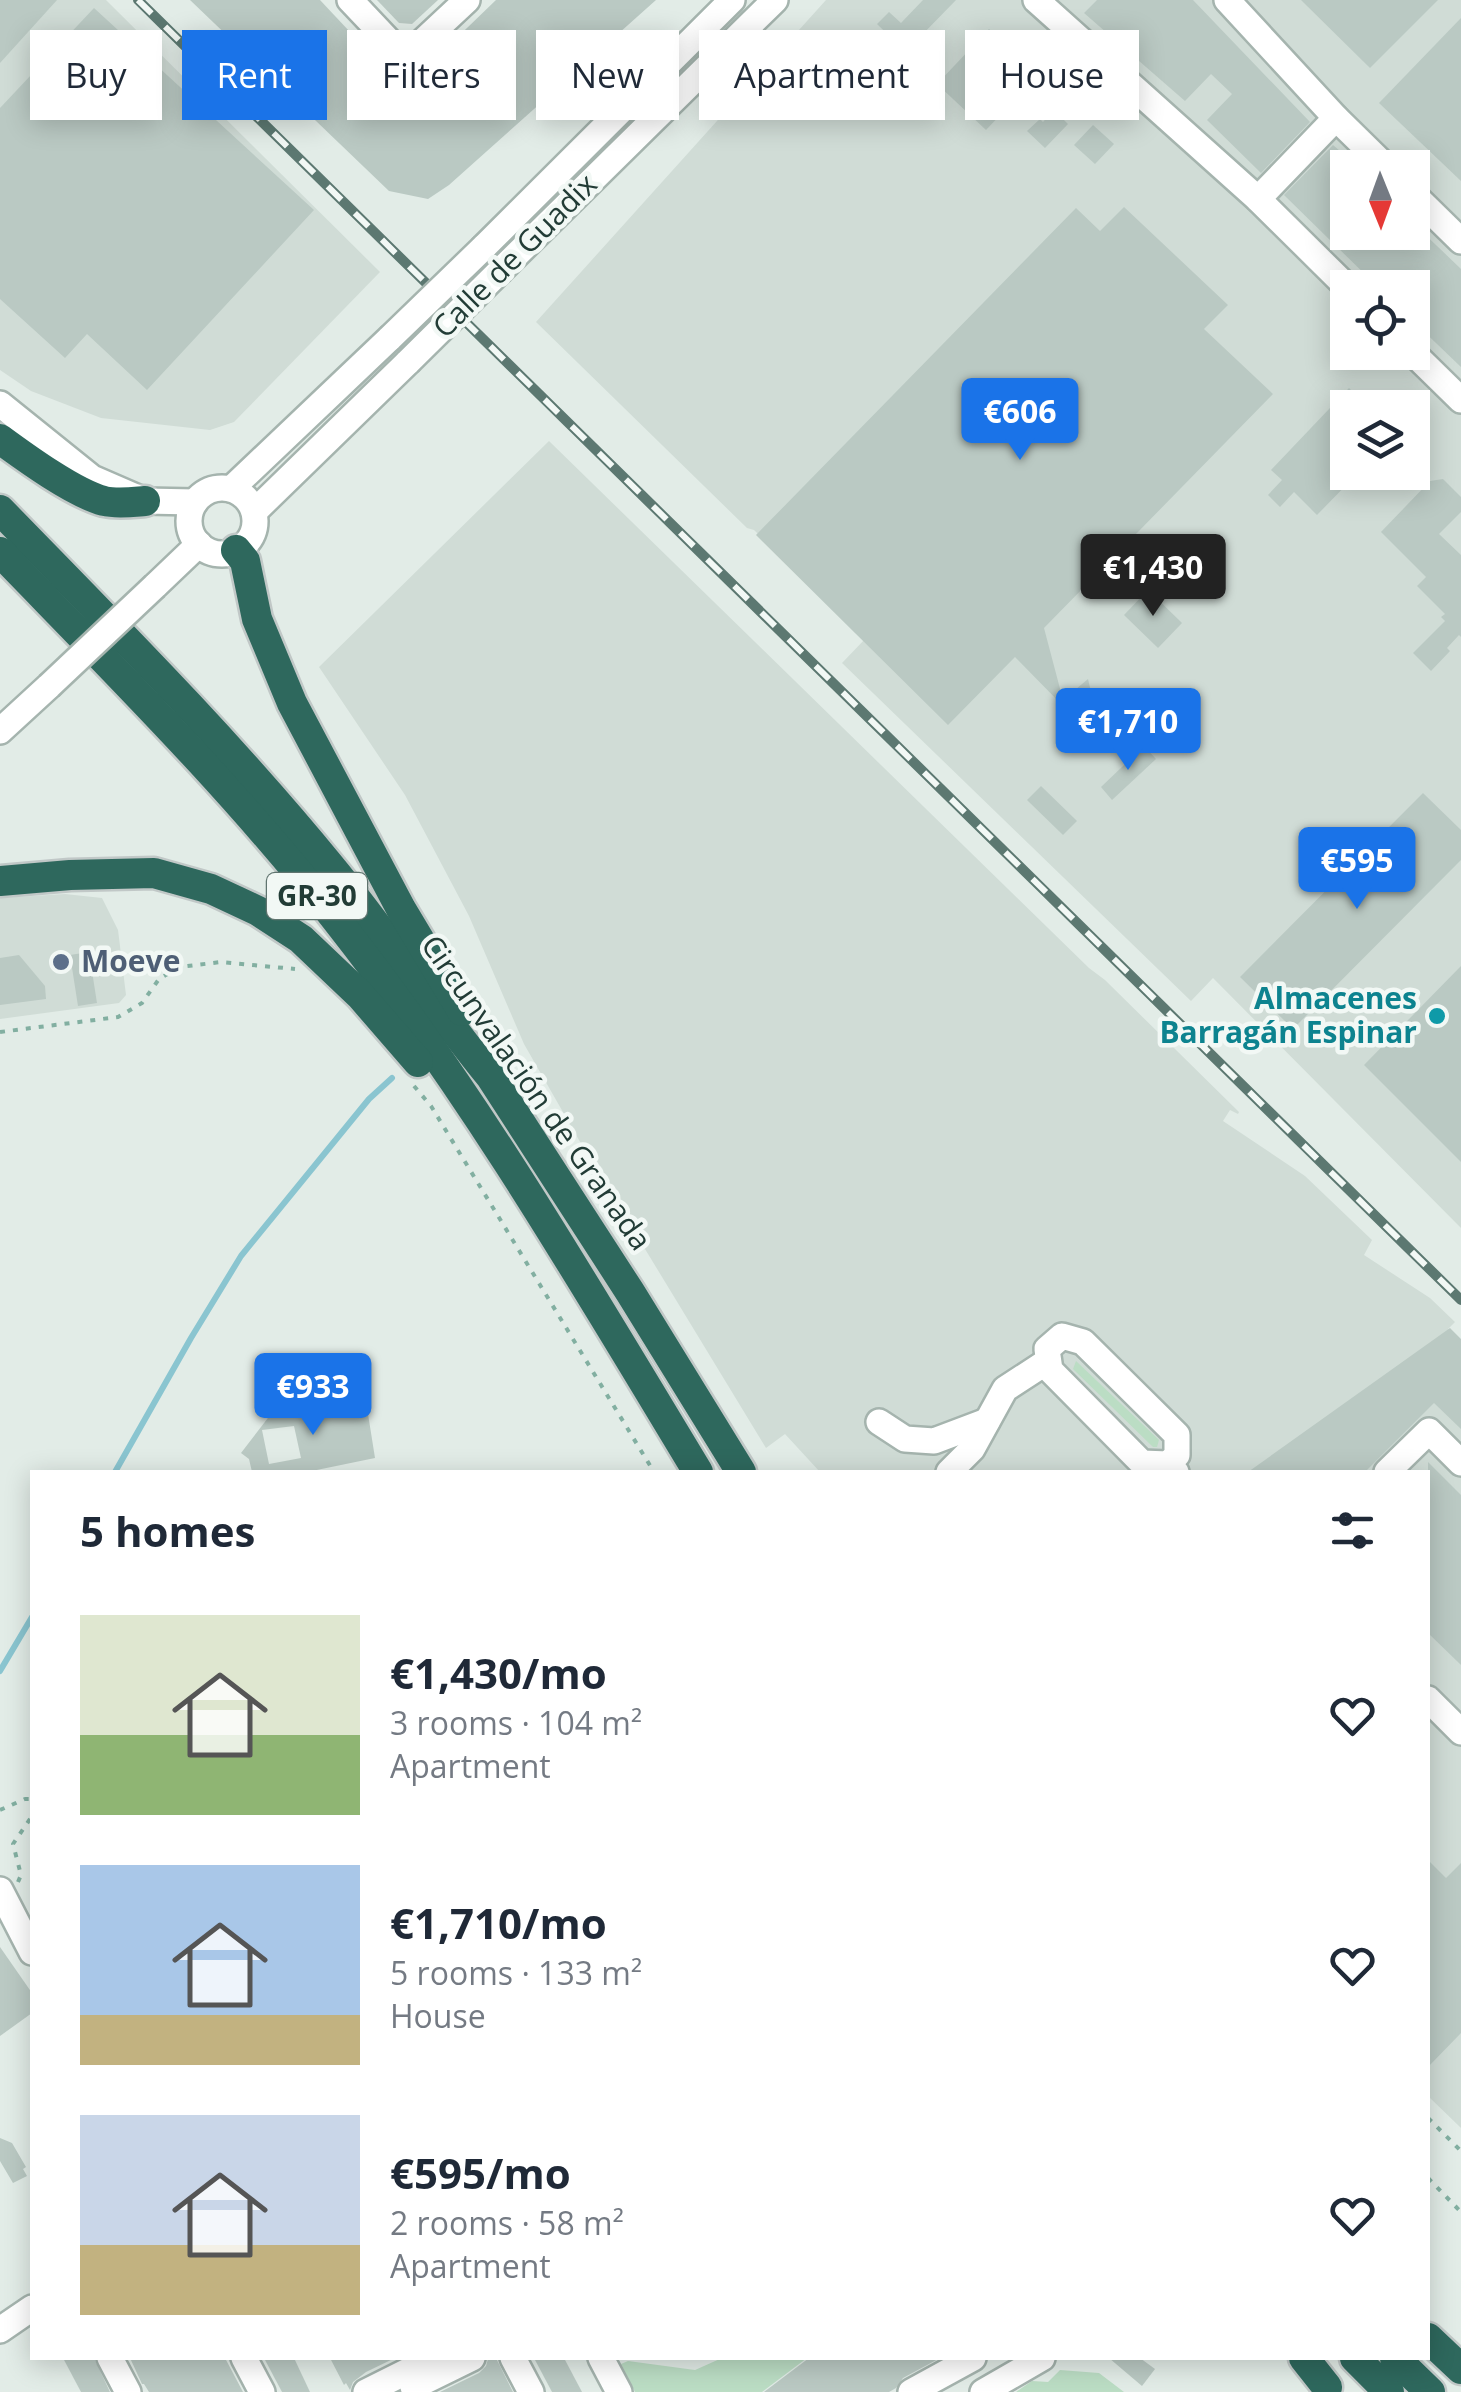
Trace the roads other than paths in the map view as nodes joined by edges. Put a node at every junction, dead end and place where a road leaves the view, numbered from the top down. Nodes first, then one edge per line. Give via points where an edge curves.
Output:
1 (350, 0) edge
2 (468, 0) edge
3 (732, 0) edge
4 (775, 0) edge
5 (1227, 0) edge
6 (1053, 6) edge
7 (1336, 118) junction
8 (1369, 150) edge
9 (1258, 198) junction
10 (1430, 211) edge
11 (1461, 241) edge
12 (1330, 270) edge
13 (1430, 369) edge
14 (1461, 398) edge
15 (0, 404) edge
16 (0, 439) edge
17 (231, 489) junction
18 (144, 501) junction
19 (195, 502) junction
20 (0, 510) edge
21 (254, 512) junction
22 (199, 544) junction
23 (236, 550) junction
24 (0, 552) edge
25 (0, 731) edge
26 (0, 881) edge
27 (491, 1077) junction
28 (582, 1281) junction
29 (1048, 1361) junction
30 (879, 1422) dead end
31 (987, 1422) junction
32 (1461, 1462) edge
33 (1179, 1466) edge
34 (697, 1470) edge
35 (740, 1470) edge
36 (951, 1470) edge
37 (1389, 1470) edge
38 (1430, 1701) edge
39 (1430, 1720) edge
40 (1461, 1732) edge
41 (1461, 1751) edge
42 (4, 1897) edge
43 (30, 1948) edge
44 (30, 2309) edge
45 (0, 2330) edge
46 (1430, 2340) edge
47 (111, 2360) edge
48 (245, 2360) edge
49 (430, 2360) edge
50 (465, 2360) edge
51 (514, 2360) edge
52 (602, 2360) edge
53 (970, 2360) edge
54 (990, 2360) edge
55 (1038, 2360) edge
56 (1290, 2360) edge
57 (1306, 2360) edge
58 (1358, 2360) edge
59 (1397, 2360) edge
60 (1461, 2368) edge
61 (392, 2380) edge
62 (993, 2386) edge
63 (924, 2389) edge
64 (1329, 2390) edge
65 (128, 2392) edge
66 (262, 2392) edge
67 (366, 2392) edge
68 (530, 2392) edge
69 (618, 2392) edge
70 (1389, 2392) edge
71 (1430, 2392) edge

1 - 2 street via 405,58
3 - 17 street, Calle de Guadix, bridge
4 - 21 street, Calle de Guadix, bridge
5 - 7 street
6 - 9 street
7 - 8 street
7 - 9 street
9 - 12 street
10 - 11 street
13 - 14 street
15 - 18 street via 92,478
16 - 18 highway via 104,501
17 - 19 street via 210,490
17 - 21 street
18 - 19 street
19 - 22 street via 189,520
20 - 27 highway, Circunvalación de Granada / GR-30 via 270,794
21 - 23 street via 254,530
22 - 23 street via 217,553
22 - 25 street, bridge
23 - 27 highway via 292,703 401,910 478,1037
24 - 28 highway, Circunvalación de Granada / GR-30 via 196,757 344,928 446,1068
26 - 28 highway via 154,873 211,889 301,939 406,1046 544,1247
27 - 35 highway, Circunvalación de Granada / GR-30
28 - 34 highway, Circunvalación de Granada / GR-30
29 - 31 street via 1005,1389
29 - 33 street via 1142,1463
29 - 33 street via 1046,1349 1062,1336 1083,1342 1177,1435
30 - 31 street via 906,1440 934,1442
31 - 36 street
32 - 37 street via 1430,1431
38 - 40 street
39 - 41 street
42 - 43 street
44 - 45 street
46 - 60 highway
47 - 65 street
48 - 66 street
49 - 61 street
50 - 61 street
51 - 68 street
52 - 69 street
53 - 63 street
54 - 62 street
55 - 62 street
56 - 64 street
57 - 64 highway
58 - 70 highway
59 - 71 highway
61 - 67 street

